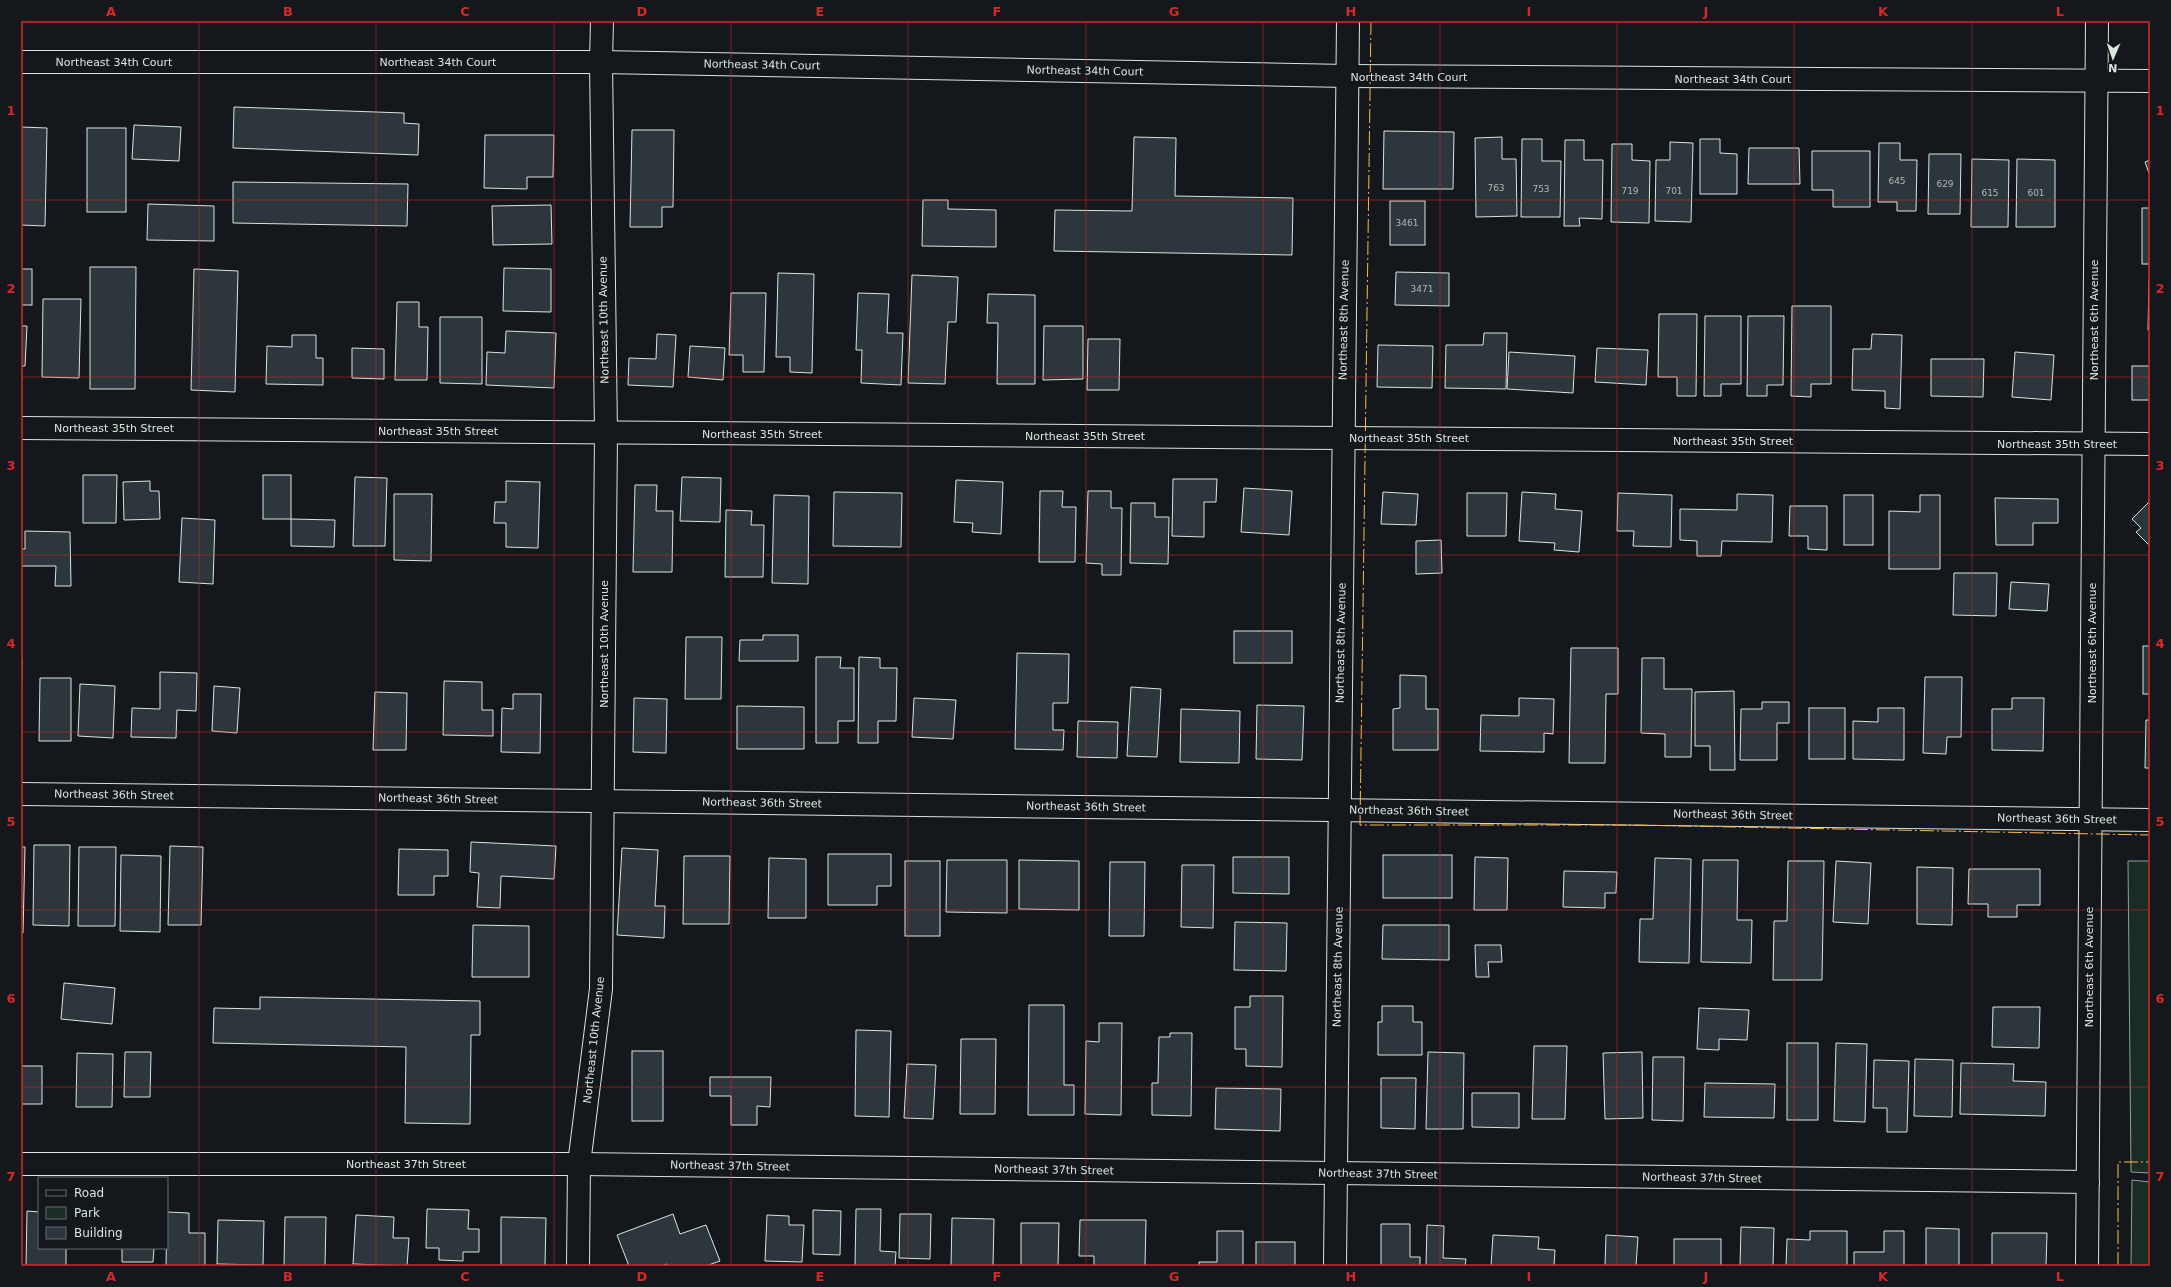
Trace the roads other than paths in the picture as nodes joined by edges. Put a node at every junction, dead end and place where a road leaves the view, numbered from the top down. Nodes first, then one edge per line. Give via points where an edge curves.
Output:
1 (602, 21) edge
2 (1348, 21) edge
3 (2097, 21) edge
4 (21, 62) edge
5 (601, 62) junction
6 (1347, 76) junction
7 (2096, 81) junction
8 (2150, 81) edge
9 (21, 428) edge
10 (606, 432) junction
11 (1343, 438) junction
12 (2093, 444) junction
13 (2150, 444) edge
14 (21, 794) edge
15 (603, 801) junction
16 (1340, 810) junction
17 (2091, 819) junction
18 (2150, 820) edge
19 (21, 1164) edge
20 (579, 1164) junction
21 (1336, 1174) junction
22 (2088, 1182) junction
23 (578, 1266) edge
24 (1335, 1266) edge
25 (2087, 1266) edge

1 - 5 street, Northeast 10th Avenue
2 - 6 street, Northeast 8th Avenue
3 - 7 street, Northeast 6th Avenue
4 - 5 street, Northeast 34th Court
5 - 6 street, Northeast 34th Court
5 - 10 street, Northeast 10th Avenue
6 - 7 street, Northeast 34th Court
6 - 11 street, Northeast 8th Avenue
7 - 8 street, Northeast 34th Court
7 - 12 street, Northeast 6th Avenue
9 - 10 street, Northeast 35th Street
10 - 11 street, Northeast 35th Street
10 - 15 street, Northeast 10th Avenue
11 - 12 street, Northeast 35th Street
11 - 16 street, Northeast 8th Avenue
12 - 13 street, Northeast 35th Street
12 - 17 street, Northeast 6th Avenue
14 - 15 street, Northeast 36th Street
15 - 16 street, Northeast 36th Street
15 - 20 street, Northeast 10th Avenue via 602,989
16 - 17 street, Northeast 36th Street
16 - 21 street, Northeast 8th Avenue
17 - 18 street, Northeast 36th Street
17 - 22 street, Northeast 6th Avenue
19 - 20 street, Northeast 37th Street
20 - 21 street, Northeast 37th Street
20 - 23 street, Northeast 10th Avenue
21 - 22 street, Northeast 37th Street
21 - 24 street, Northeast 8th Avenue
22 - 25 street, Northeast 6th Avenue

